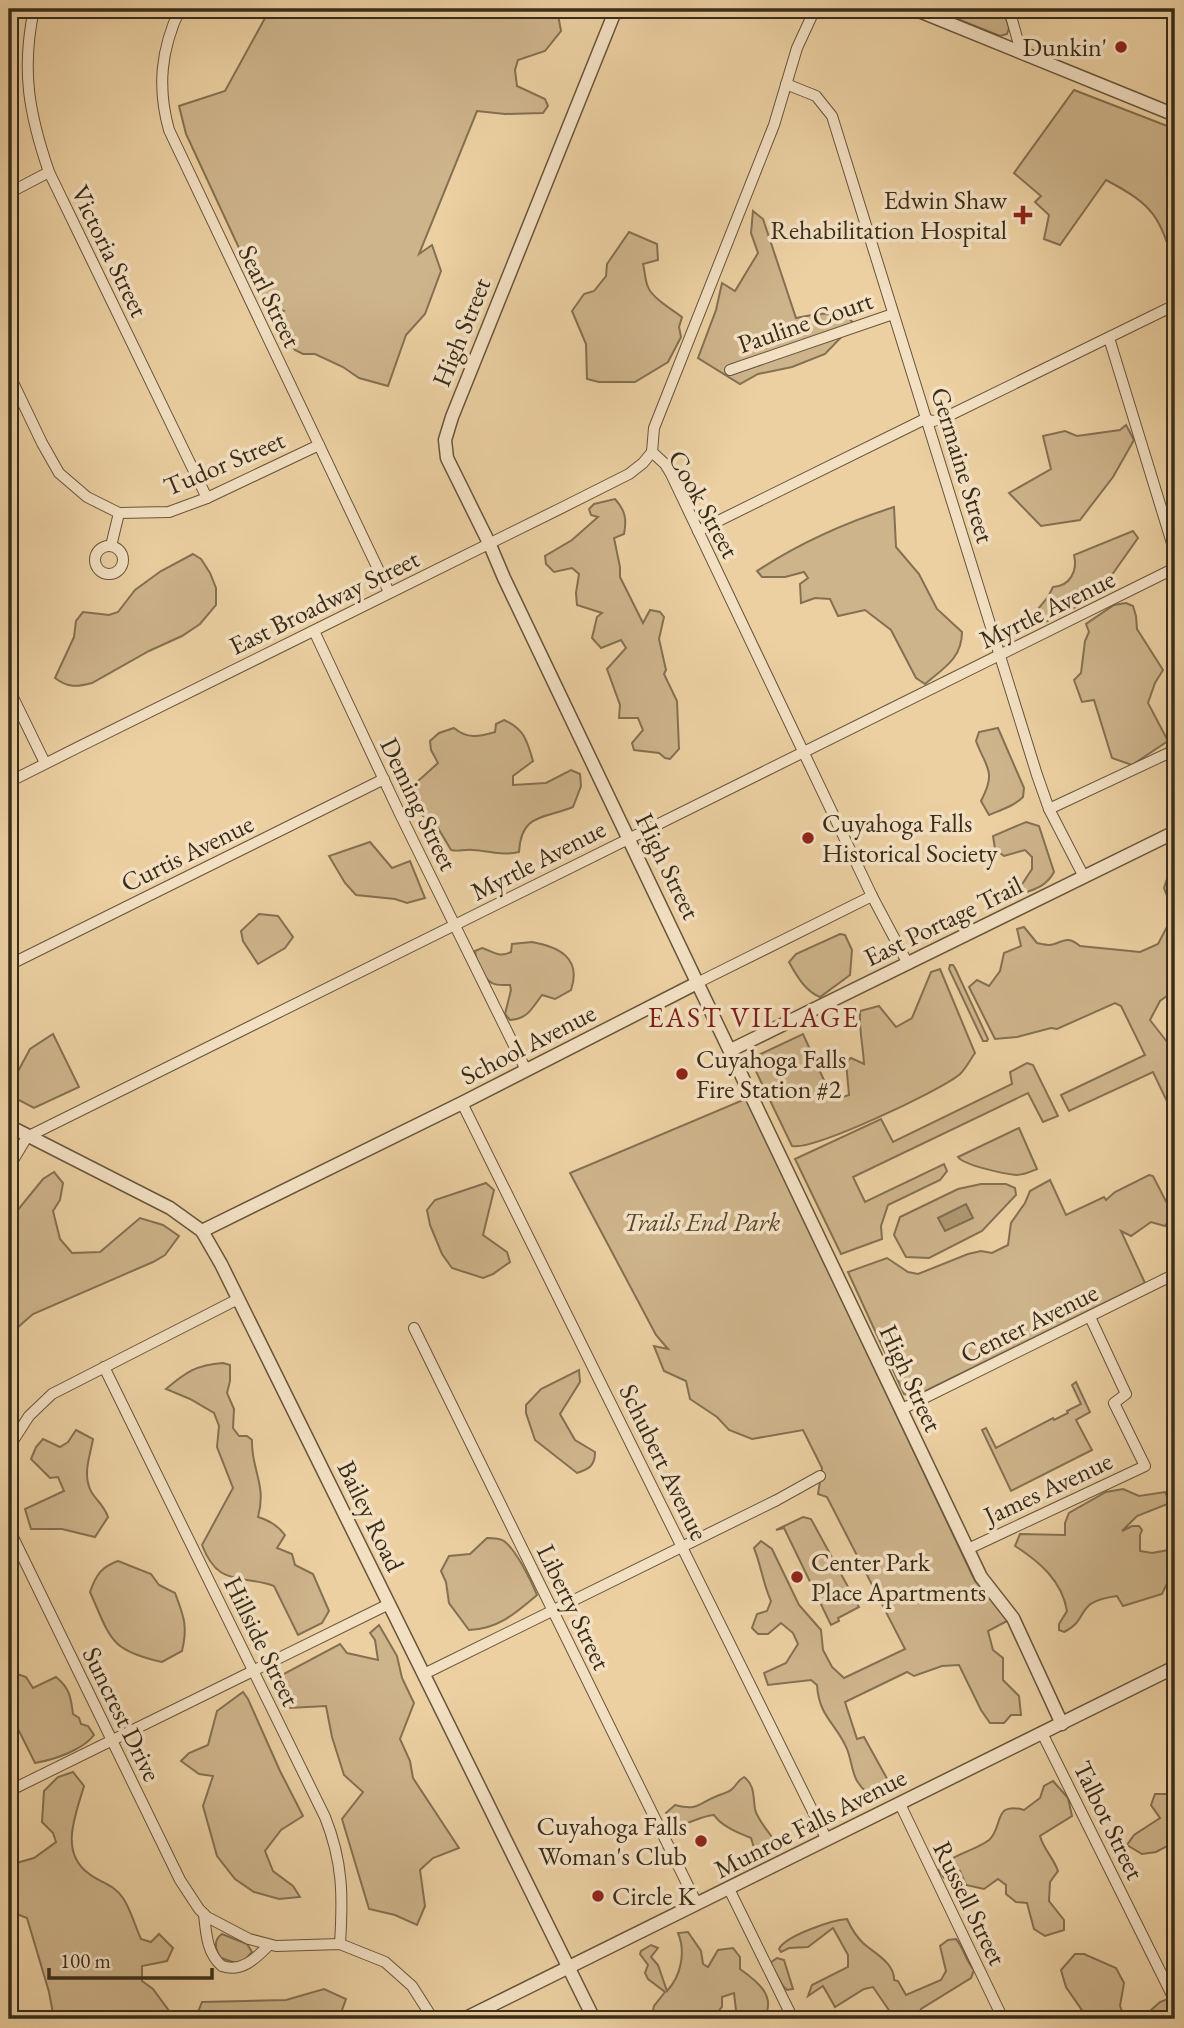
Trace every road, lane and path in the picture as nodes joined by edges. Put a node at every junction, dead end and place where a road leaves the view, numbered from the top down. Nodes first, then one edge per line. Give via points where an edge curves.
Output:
1 (34, 9) edge
2 (180, 9) edge
3 (616, 9) edge
4 (814, 9) edge
5 (1009, 9) edge
6 (921, 10) edge
7 (1021, 52) junction
8 (786, 84) junction
9 (1175, 115) edge
10 (49, 172) junction
11 (9, 193) edge
12 (1175, 305) edge
13 (893, 314) junction
14 (1109, 338) junction
15 (730, 369) dead end
16 (9, 374) edge
17 (925, 419) junction
18 (318, 445) junction
19 (652, 452) junction
20 (206, 498) junction
21 (119, 513) junction
22 (698, 531) junction
23 (490, 545) junction
24 (111, 546) dead end
25 (1175, 553) edge
26 (1175, 568) edge
27 (389, 593) junction
28 (314, 631) junction
29 (1000, 655) junction
30 (9, 689) edge
31 (1175, 750) edge
32 (805, 752) junction
33 (45, 763) junction
34 (384, 779) junction
35 (9, 782) edge
36 (1049, 808) junction
37 (1175, 832) edge
38 (629, 838) junction
39 (1084, 877) junction
40 (872, 896) junction
41 (454, 925) junction
42 (908, 964) junction
43 (9, 965) edge
44 (699, 982) junction
45 (731, 1051) junction
46 (526, 1070) junction
47 (462, 1103) junction
48 (9, 1126) edge
49 (27, 1137) junction
50 (9, 1167) edge
51 (202, 1231) junction
52 (1175, 1274) edge
53 (238, 1299) junction
54 (1090, 1317) junction
55 (414, 1328) dead end
56 (104, 1367) junction
57 (902, 1409) junction
58 (9, 1447) edge
59 (820, 1476) dead end
60 (9, 1529) edge
61 (683, 1546) junction
62 (968, 1549) junction
63 (389, 1604) junction
64 (554, 1611) junction
65 (1175, 1667) edge
66 (253, 1670) junction
67 (424, 1674) junction
68 (1062, 1724) junction
69 (1042, 1733) junction
70 (111, 1740) junction
71 (9, 1791) edge
72 (900, 1804) junction
73 (827, 1840) junction
74 (729, 1889) junction
75 (697, 1904) junction
76 (204, 1914) junction
77 (340, 1944) junction
78 (269, 1945) junction
79 (569, 1969) junction
80 (1175, 2001) edge
81 (433, 2019) edge
82 (464, 2019) edge
83 (594, 2019) edge
84 (793, 2019) edge
85 (1003, 2019) edge

1 - 10 street, Victoria Street via 28,47 29,98
2 - 18 street, Searl Street via 162,69 162,101 169,130
3 - 23 street, High Street via 447,430 447,458
4 - 8 street, Cook Street
5 - 7 street
6 - 7 street
7 - 9 street
8 - 13 street, Germaine Street via 816,96 832,116
8 - 19 street, Cook Street via 654,428
10 - 11 street
10 - 20 street, Victoria Street
12 - 14 street
13 - 15 street, Pauline Court
13 - 17 street, Germaine Street
14 - 17 street via 942,419
14 - 25 street
16 - 21 street, Tudor Street via 59,473 87,497
17 - 22 street
17 - 29 street, Germaine Street
18 - 20 street, Tudor Street
18 - 27 street, Searl Street
19 - 22 street, Cook Street via 669,471
19 - 23 street, East Broadway Street via 629,474
20 - 21 street, Tudor Street via 167,513
21 - 24 street
22 - 32 street, Cook Street
23 - 27 street, East Broadway Street
23 - 38 street, High Street
26 - 29 street, Myrtle Avenue
27 - 28 street, East Broadway Street
28 - 33 street, East Broadway Street
28 - 34 street, Deming Street
29 - 32 street, Myrtle Avenue
29 - 36 street, Germaine Street
30 - 33 street
31 - 36 street
32 - 38 street, Myrtle Avenue
32 - 40 street, Cook Street
33 - 35 street, East Broadway Street
34 - 41 street, Deming Street
34 - 43 street, Curtis Avenue
36 - 39 street, Germaine Street
37 - 39 street, East Portage Trail
38 - 41 street, Myrtle Avenue
38 - 44 street, High Street
39 - 42 street, East Portage Trail
40 - 42 street, Cook Street
40 - 44 street, School Avenue
41 - 46 street, Deming Street
41 - 49 street, Myrtle Avenue
42 - 45 street, East Portage Trail
44 - 45 street, High Street
44 - 46 street, School Avenue
45 - 57 street, High Street
46 - 47 street, School Avenue
47 - 51 street, School Avenue
47 - 61 street, Schubert Avenue
48 - 49 street, Bailey Road
49 - 50 street
49 - 51 street, Bailey Road via 167,1206
51 - 53 street, Bailey Road
52 - 54 street, Center Avenue
53 - 56 street
53 - 63 street, Bailey Road
54 - 57 street, Center Avenue
54 - 62 street, James Avenue via 1126,1394 1114,1403 1145,1466
55 - 64 street, Liberty Street
56 - 58 street via 52,1394 29,1416
56 - 66 street, Hillside Street
57 - 62 street, High Street
59 - 61 street
60 - 70 street, Suncrest Drive
61 - 64 street
61 - 73 street, Schubert Avenue
62 - 68 street, High Street via 985,1584 1013,1618
63 - 66 street
63 - 67 street, Bailey Road
64 - 67 street
64 - 75 street, Liberty Street
65 - 68 street, Munroe Falls Avenue
66 - 70 street
66 - 77 street, Hillside Street via 333,1836 342,1888
67 - 79 street, Bailey Road
68 - 69 street, Munroe Falls Avenue
69 - 72 street, Munroe Falls Avenue
69 - 80 street, Talbot Street
70 - 71 street
70 - 76 street, Suncrest Drive via 180,1881
72 - 73 street, Munroe Falls Avenue
72 - 85 street, Russell Street
73 - 74 street, Munroe Falls Avenue
74 - 75 street, Munroe Falls Avenue
74 - 84 street
75 - 79 street, Munroe Falls Avenue
76 - 78 street, Suncrest Drive via 236,1934
76 - 78 street, Suncrest Drive via 209,1948 222,1966 247,1964
77 - 78 street, Suncrest Drive
77 - 81 street, Suncrest Drive via 393,1967
79 - 82 street, Munroe Falls Avenue
79 - 83 street, Bailey Road

